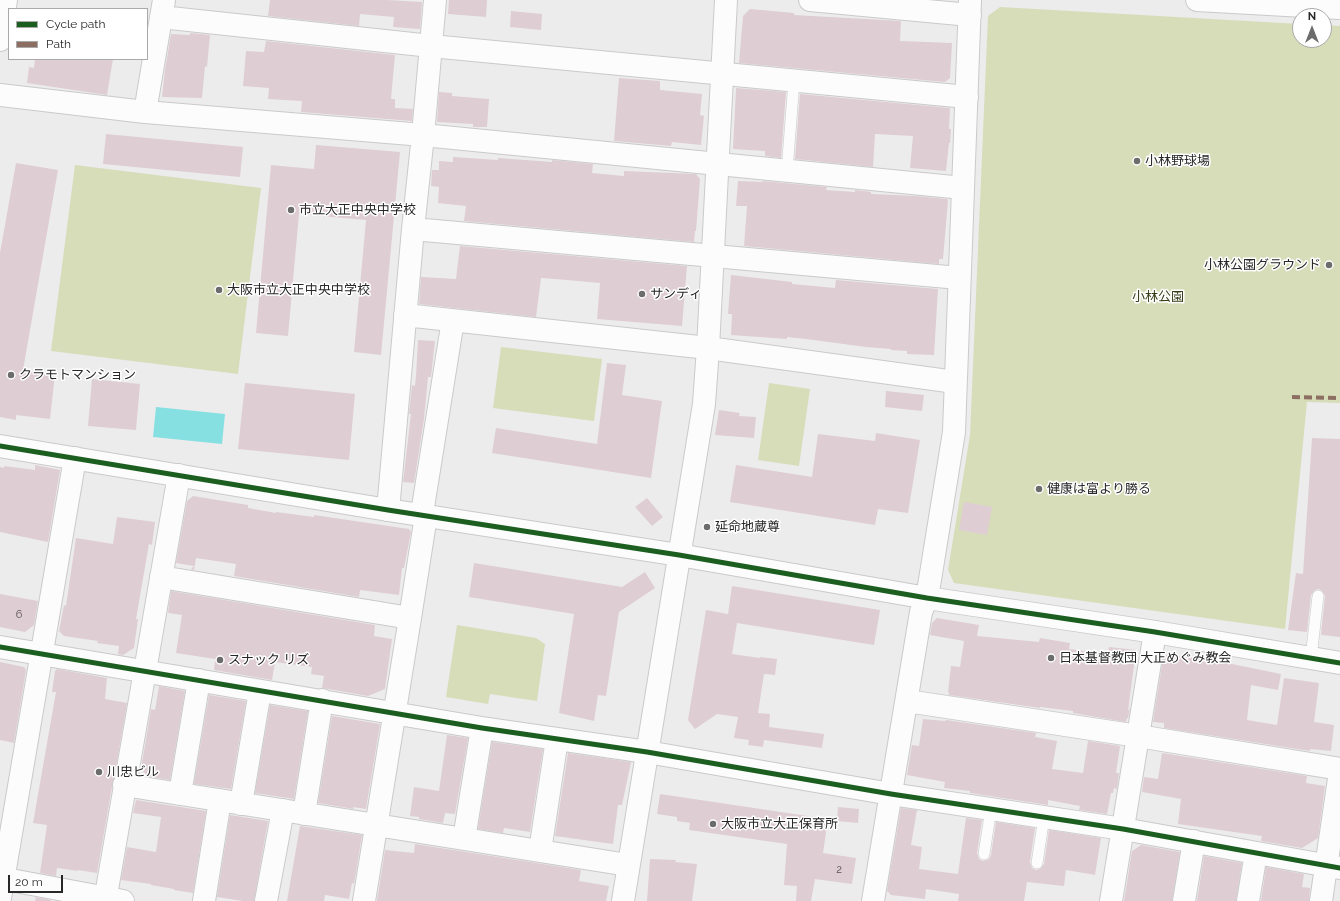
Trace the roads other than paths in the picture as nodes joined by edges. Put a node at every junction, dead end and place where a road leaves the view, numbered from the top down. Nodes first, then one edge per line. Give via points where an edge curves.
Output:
1 (6, 0) edge
2 (435, 0) edge
3 (726, 0) edge
4 (810, 0) edge
5 (1197, 0) edge
6 (970, 7) edge
7 (162, 8) edge
8 (1340, 8) edge
9 (0, 40) edge
10 (431, 46) junction
11 (722, 74) junction
12 (794, 81) junction
13 (0, 95) edge
14 (966, 97) junction
15 (145, 112) junction
16 (423, 135) junction
17 (718, 164) junction
18 (788, 171) junction
19 (963, 188) junction
20 (413, 229) junction
21 (713, 256) junction
22 (959, 278) junction
23 (405, 315) junction
24 (453, 320) junction
25 (708, 348) junction
26 (955, 382) junction
27 (0, 446) edge
28 (75, 458) junction
29 (179, 476) junction
30 (388, 510) junction
31 (426, 516) junction
32 (679, 555) junction
33 (161, 577) junction
34 (1318, 596) dead end
35 (927, 598) junction
36 (410, 618) junction
37 (1155, 632) junction
38 (0, 647) edge
39 (42, 655) junction
40 (1311, 658) junction
41 (1340, 663) edge
42 (144, 671) junction
43 (199, 680) junction
44 (260, 691) junction
45 (322, 700) junction
46 (907, 701) junction
47 (395, 714) junction
48 (482, 728) junction
49 (1138, 736) junction
50 (557, 739) junction
51 (647, 752) junction
52 (1340, 770) edge
53 (124, 785) junction
54 (180, 794) junction
55 (891, 794) junction
56 (1338, 796) edge
57 (230, 802) junction
58 (991, 809) junction
59 (294, 812) junction
60 (1044, 817) junction
61 (376, 826) junction
62 (1123, 829) junction
63 (464, 839) junction
64 (1194, 842) junction
65 (540, 851) junction
66 (1256, 853) junction
67 (984, 854) dead end
68 (1037, 863) dead end
69 (628, 865) junction
70 (1333, 866) edge
71 (1, 885) edge
72 (111, 900) edge
73 (204, 901) edge
74 (266, 901) edge
75 (364, 901) edge
76 (623, 901) edge
77 (873, 901) edge
78 (1111, 901) edge
79 (1184, 901) edge
80 (1248, 901) edge
81 (1321, 901) edge

1 - 9 street
2 - 10 street
3 - 11 street
4 - 6 street
5 - 8 street
6 - 14 street
7 - 10 street
7 - 15 street
10 - 11 street
10 - 16 street
11 - 12 street
11 - 17 street
12 - 14 street
12 - 18 lane
13 - 15 street
14 - 19 street
15 - 16 street
16 - 17 street
16 - 20 street
17 - 18 street
17 - 21 street
18 - 19 street
19 - 22 street
20 - 21 street
20 - 23 street
21 - 22 street
21 - 25 street
22 - 26 street
23 - 24 street
23 - 30 street
24 - 25 street
24 - 31 street via 423,507
25 - 26 street
25 - 32 street via 704,404
26 - 35 street via 954,432
27 - 28 street
28 - 29 street
28 - 39 street
29 - 30 street
29 - 33 street
30 - 31 street
31 - 32 street
31 - 36 street
32 - 35 street
32 - 51 street
33 - 36 street
33 - 42 street
34 - 40 lane
35 - 37 street
35 - 46 street via 921,612
36 - 47 street
37 - 40 street
37 - 49 street
38 - 39 street
39 - 42 street
39 - 71 street
40 - 41 street
42 - 43 street
42 - 53 street
43 - 44 street
43 - 54 street
44 - 45 street
44 - 57 street
45 - 47 street
45 - 59 street
46 - 49 street
46 - 55 street
47 - 48 street
47 - 61 street
48 - 50 street
48 - 63 street
49 - 52 street
49 - 62 street
50 - 51 street
50 - 65 street
51 - 55 street
51 - 69 street
52 - 56 street
53 - 54 street
53 - 72 street
54 - 57 street
55 - 58 street
55 - 77 street
56 - 70 street
57 - 59 street
57 - 73 street
58 - 60 street
58 - 67 lane
59 - 61 street
59 - 74 street
60 - 62 street
60 - 68 lane
61 - 63 street
61 - 75 street
62 - 64 street
62 - 78 street
63 - 65 street
64 - 66 street
64 - 79 street
65 - 69 street
66 - 70 street
66 - 80 street
69 - 76 street
70 - 81 street
71 - 72 street

